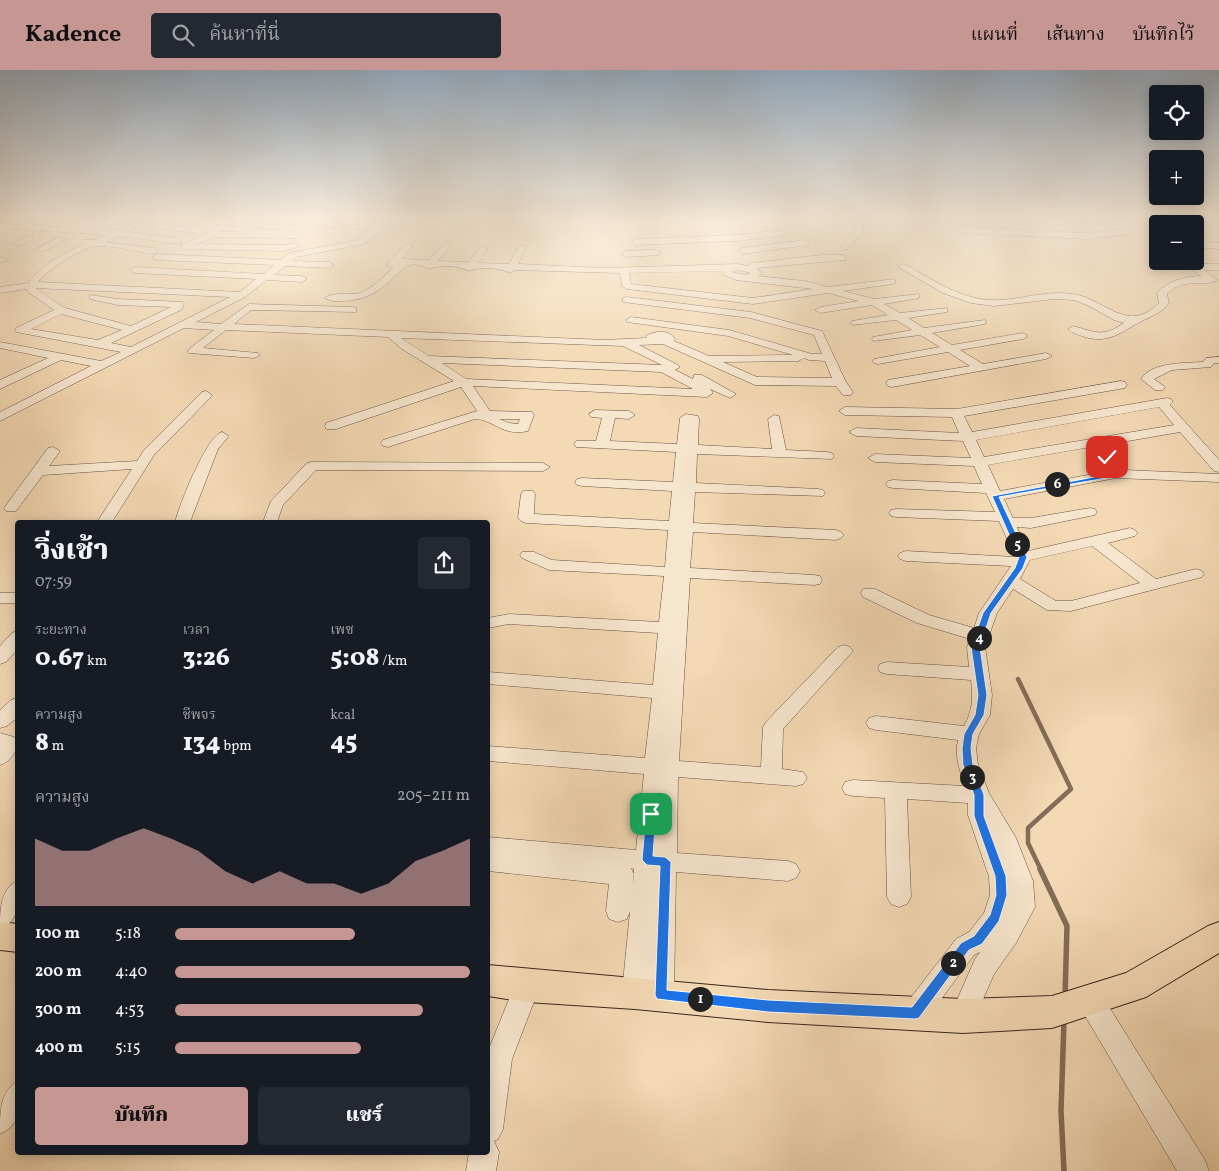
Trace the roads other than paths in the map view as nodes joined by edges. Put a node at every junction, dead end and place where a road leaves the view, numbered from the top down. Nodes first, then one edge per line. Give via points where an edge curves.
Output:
1 (42, 271) edge
2 (161, 271) edge
3 (272, 271) edge
4 (392, 271) edge
5 (603, 271) edge
6 (743, 271) edge
7 (752, 271) edge
8 (911, 271) edge
9 (1201, 271) edge
10 (625, 272) junction
11 (265, 277) junction
12 (302, 279) dead end
13 (1214, 280) edge
14 (892, 281) dead end
15 (32, 288) junction
16 (0, 290) edge
17 (829, 290) junction
18 (242, 294) junction
19 (261, 295) dead end
20 (916, 296) dead end
21 (94, 297) dead end
22 (316, 298) dead end
23 (874, 302) junction
24 (61, 310) junction
25 (352, 310) dead end
26 (820, 310) dead end
27 (943, 310) dead end
28 (899, 317) junction
29 (630, 320) junction
30 (981, 322) dead end
31 (1133, 322) junction
32 (856, 323) dead end
33 (181, 325) junction
34 (225, 326) junction
35 (132, 329) junction
36 (1073, 329) dead end
37 (923, 332) junction
38 (603, 333) dead end
39 (732, 333) junction
40 (391, 334) junction
41 (1023, 336) dead end
42 (653, 338) junction
43 (668, 339) junction
44 (877, 339) dead end
45 (625, 343) junction
46 (98, 344) junction
47 (0, 345) edge
48 (12, 348) junction
49 (951, 349) junction
50 (130, 350) junction
51 (0, 353) edge
52 (254, 355) dead end
53 (1046, 356) dead end
54 (59, 357) junction
55 (809, 357) junction
56 (830, 358) junction
57 (430, 359) junction
58 (706, 360) junction
59 (1219, 360) edge
60 (878, 361) dead end
61 (102, 365) junction
62 (980, 367) junction
63 (463, 382) junction
64 (892, 383) dead end
65 (0, 385) edge
66 (1121, 385) dead end
67 (1159, 387) dead end
68 (1100, 388) junction
69 (730, 394) dead end
70 (206, 395) dead end
71 (1134, 408) junction
72 (845, 411) dead end
73 (957, 413) junction
74 (595, 414) dead end
75 (609, 415) junction
76 (629, 415) dead end
77 (0, 417) edge
78 (774, 419) dead end
79 (331, 426) dead end
80 (1184, 427) junction
81 (856, 432) dead end
82 (222, 436) dead end
83 (968, 437) junction
84 (388, 443) dead end
85 (1086, 443) junction
86 (581, 444) dead end
87 (609, 445) junction
88 (687, 449) junction
89 (1204, 449) junction
90 (1219, 450) edge
91 (53, 451) dead end
92 (780, 454) junction
93 (827, 456) dead end
94 (875, 458) dead end
95 (980, 462) junction
96 (141, 465) junction
97 (543, 467) dead end
98 (1219, 468) edge
99 (39, 471) junction
100 (1120, 474) junction
101 (1219, 478) edge
102 (582, 482) dead end
103 (893, 484) dead end
104 (684, 485) junction
105 (994, 492) junction
106 (818, 493) dead end
107 (528, 494) dead end
108 (11, 508) dead end
109 (1090, 512) dead end
110 (896, 513) dead end
111 (106, 520) edge
112 (183, 520) edge
113 (271, 520) edge
114 (1006, 520) junction
115 (681, 526) junction
116 (1130, 532) dead end
117 (836, 535) dead end
118 (1094, 540) junction
119 (528, 554) dead end
120 (906, 556) dead end
121 (1022, 559) junction
122 (678, 572) junction
123 (1196, 574) dead end
124 (814, 580) dead end
125 (1010, 580) junction
126 (1152, 585) junction
127 (870, 592) dead end
128 (0, 598) edge
129 (15, 598) edge
130 (490, 624) edge
131 (674, 629) junction
132 (980, 636) junction
133 (15, 640) edge
134 (844, 651) dead end
135 (0, 658) edge
136 (887, 668) dead end
137 (979, 674) junction
138 (490, 678) edge
139 (668, 692) junction
140 (15, 708) edge
141 (0, 721) edge
142 (876, 724) dead end
143 (969, 734) junction
144 (0, 740) edge
145 (490, 754) edge
146 (0, 757) edge
147 (662, 768) junction
148 (771, 776) junction
149 (796, 778) dead end
150 (853, 788) dead end
151 (896, 791) junction
152 (979, 795) junction
153 (490, 846) edge
154 (656, 861) junction
155 (490, 862) edge
156 (788, 871) dead end
157 (15, 896) edge
158 (899, 897) dead end
159 (618, 911) dead end
160 (0, 918) edge
161 (0, 936) edge
162 (1219, 936) edge
163 (15, 938) edge
164 (490, 981) edge
165 (527, 986) junction
166 (648, 994) junction
167 (1090, 1000) junction
168 (915, 1013) junction
169 (962, 1016) junction
170 (15, 1099) edge
171 (490, 1114) edge
172 (0, 1118) edge
173 (484, 1155) edge
174 (481, 1171) edge
175 (1194, 1171) edge

1 - 15 street
2 - 11 street
3 - 11 street
4 - 22 street via 377,289 366,295
5 - 10 street
6 - 10 street
7 - 17 street
8 - 31 street via 944,289 986,302 1072,296 1090,300 1110,315
9 - 13 street
10 - 17 street via 627,286 752,301
11 - 12 street
11 - 18 street
13 - 31 street via 1186,280 1166,288 1162,293 1164,303 1161,308
14 - 17 street
15 - 16 street
15 - 18 street
15 - 24 street
17 - 23 street
18 - 19 street
18 - 33 street
20 - 23 street
21 - 35 street via 118,302 179,304 177,308
23 - 26 street
23 - 28 street
24 - 35 street
24 - 46 street via 20,330
25 - 34 street via 249,307
27 - 28 street
28 - 32 street
28 - 37 street
29 - 39 street
29 - 42 street via 632,326
29 - 56 street via 626,297 751,315 818,333
30 - 37 street
31 - 36 street via 1105,337
33 - 34 street
33 - 50 street
34 - 40 street
34 - 52 street via 193,352
35 - 46 street
37 - 44 street
37 - 49 street
38 - 45 street
39 - 43 street
39 - 55 street
40 - 45 street
40 - 57 street via 397,341
41 - 49 street
42 - 43 street
42 - 45 street
43 - 58 street
45 - 69 street
46 - 50 street
47 - 48 street
48 - 51 street
48 - 54 street
49 - 60 street
49 - 62 street
50 - 61 street
53 - 62 street
54 - 61 street
54 - 65 street
55 - 56 street
55 - 58 street
56 - 58 street via 844,387 755,382
57 - 63 street
57 - 63 street via 663,369 707,393
59 - 67 street via 1210,360 1207,365 1170,368 1148,377
61 - 77 street
62 - 64 street
63 - 79 street
63 - 84 street via 485,414
66 - 68 street
68 - 71 street
68 - 73 street
70 - 96 street
71 - 80 street via 1165,402
71 - 83 street
72 - 73 street
73 - 83 street
74 - 75 street
75 - 76 street
75 - 87 street via 603,441
78 - 92 street
80 - 85 street
80 - 89 street
81 - 83 street
82 - 112 street via 212,448
83 - 95 street
85 - 95 street
85 - 100 street via 1107,457
86 - 87 street
87 - 88 street
88 - 92 street
88 - 104 street
89 - 90 street
89 - 98 street
91 - 99 street
92 - 93 street
94 - 95 street
95 - 105 street
96 - 99 street
96 - 111 street
97 - 113 street via 312,466 276,504
99 - 108 street
100 - 101 street
100 - 105 street
102 - 104 street
103 - 105 street
104 - 106 street
104 - 115 street
105 - 114 street
107 - 115 street via 526,518
109 - 114 street via 1031,522
110 - 114 street
114 - 121 street
115 - 117 street
115 - 122 street
116 - 118 street
118 - 121 street
118 - 126 street
119 - 122 street via 549,564
120 - 121 street
121 - 125 street
122 - 124 street
122 - 131 street
123 - 126 street
125 - 126 street via 1054,606 1070,606
125 - 132 street via 988,613
127 - 132 street via 923,619
128 - 129 street
130 - 131 street via 509,619
131 - 139 street
132 - 137 street via 976,647
133 - 135 street
134 - 148 street via 773,727
136 - 137 street
137 - 143 street via 980,715
138 - 139 street
139 - 147 street
140 - 141 street
142 - 143 street
143 - 152 street via 966,748 968,765
144 - 146 street via 7,742 8,746
145 - 147 street
147 - 148 street
147 - 154 street
148 - 149 street
150 - 151 street
151 - 152 street
151 - 158 street
152 - 168 street via 979,816 1001,876 1002,895 994,918 978,940 965,947
152 - 169 street via 1005,838 1021,881 1022,907 984,967
153 - 154 street
154 - 156 street
154 - 166 street
155 - 159 street via 622,875
157 - 160 street
161 - 163 main road
162 - 167 main road via 1134,986
164 - 165 main road
165 - 166 main road
165 - 171 street via 498,1059
166 - 168 main road via 768,1006
167 - 169 main road via 1052,1012
167 - 175 street
168 - 169 main road
170 - 172 street
173 - 174 street

